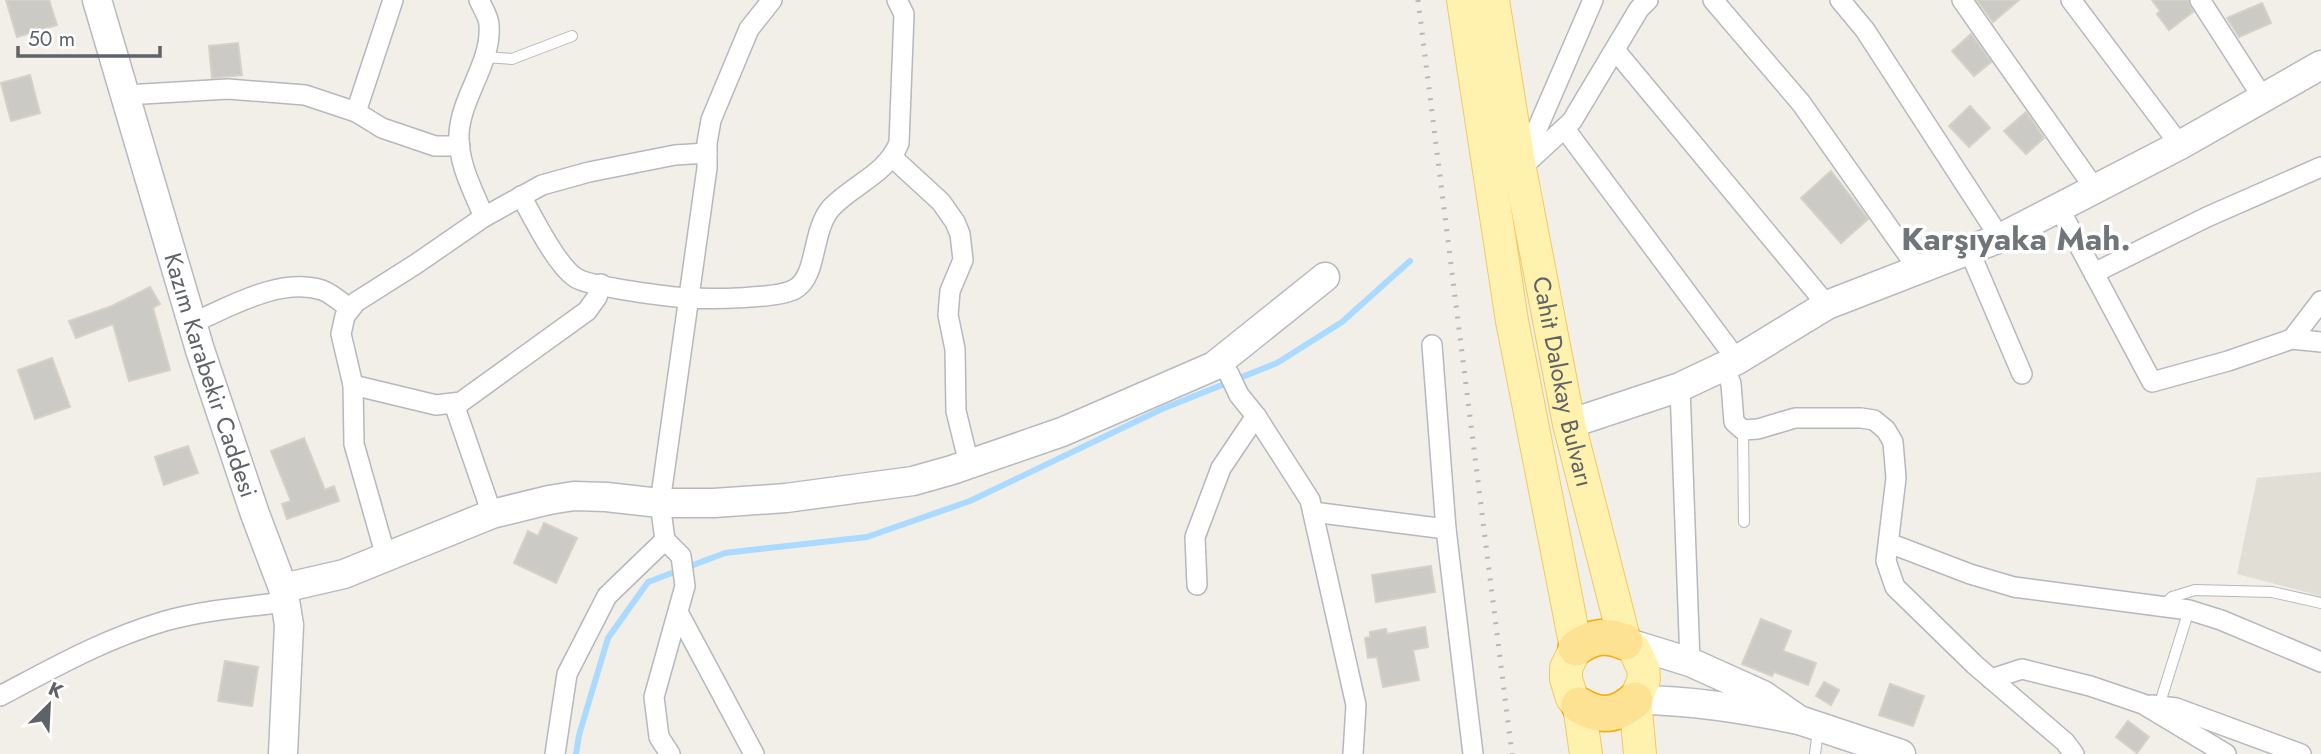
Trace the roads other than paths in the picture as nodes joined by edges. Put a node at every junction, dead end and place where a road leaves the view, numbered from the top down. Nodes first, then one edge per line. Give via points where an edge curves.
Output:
1 (97, 0) edge
2 (393, 0) edge
3 (479, 0) edge
4 (772, 0) edge
5 (897, 0) edge
6 (1463, 0) edge
7 (1493, 0) edge
8 (1592, 0) edge
9 (1648, 0) edge
10 (1713, 0) edge
11 (1840, 0) edge
12 (1962, 0) edge
13 (2071, 0) edge
14 (2200, 0) edge
15 (572, 36) dead end
16 (1615, 50) junction
17 (484, 57) junction
18 (2321, 65) edge
19 (126, 95) junction
20 (2263, 98) junction
21 (356, 112) junction
22 (1565, 129) junction
23 (2180, 145) junction
24 (460, 146) junction
25 (707, 153) junction
26 (892, 157) junction
27 (2321, 167) edge
28 (1520, 169) junction
29 (2095, 189) junction
30 (521, 196) junction
31 (2059, 208) junction
32 (484, 216) junction
33 (2000, 238) junction
34 (1969, 250) junction
35 (1918, 270) junction
36 (2094, 273) junction
37 (1325, 276) dead end
38 (601, 284) junction
39 (689, 298) junction
40 (2321, 301) edge
41 (1827, 305) junction
42 (349, 308) junction
43 (192, 323) junction
44 (2292, 339) junction
45 (2321, 342) edge
46 (1432, 345) dead end
47 (1731, 364) junction
48 (1225, 368) junction
49 (2022, 374) dead end
50 (354, 385) junction
51 (1680, 387) junction
52 (454, 404) junction
53 (1256, 416) junction
54 (1569, 424) junction
55 (1743, 430) junction
56 (969, 464) junction
57 (660, 503) junction
58 (1313, 512) junction
59 (492, 514) junction
60 (1744, 522) dead end
61 (1446, 529) junction
62 (665, 540) junction
63 (1889, 543) junction
64 (386, 557) junction
65 (1197, 585) dead end
66 (285, 595) junction
67 (2321, 603) edge
68 (2164, 605) junction
69 (2189, 610) junction
70 (679, 614) junction
71 (1625, 642) junction
72 (1576, 648) junction
73 (2321, 662) edge
74 (1690, 663) junction
75 (1991, 679) junction
76 (0, 696) edge
77 (1635, 700) junction
78 (1579, 705) junction
79 (2151, 705) junction
80 (1809, 723) junction
81 (283, 754) edge
82 (555, 754) edge
83 (670, 754) edge
84 (754, 754) edge
85 (1353, 754) edge
86 (1473, 754) edge
87 (1586, 754) edge
88 (1640, 754) edge
89 (1815, 754) edge
90 (1901, 754) edge
91 (2074, 754) edge
92 (2226, 754) edge
93 (2301, 754) edge

1 - 19 street, Kazım Karabekir Caddesi
2 - 21 street
3 - 17 street via 489,23
4 - 25 street via 749,29 711,120
5 - 26 street via 904,27 900,135
6 - 72 main road, Cahit Dalokay Bulvarı via 1512,321
7 - 28 main road, Cahit Dalokay Bulvarı
8 - 28 street
9 - 16 street
10 - 35 street via 1801,103
11 - 33 street via 1865,30
12 - 29 street
13 - 23 street
14 - 20 street
15 - 17 lane via 512,59
16 - 22 street
16 - 41 street
17 - 24 street via 464,108
18 - 20 street
19 - 21 street via 228,89 305,95
19 - 43 street, Kazım Karabekir Caddesi
20 - 23 street
21 - 24 street via 382,128 435,146
22 - 28 street
22 - 47 street
23 - 29 street
24 - 32 street via 464,170
25 - 30 street via 589,172
25 - 39 street
26 - 39 street via 829,210 816,238 810,269 794,290
26 - 56 street via 941,202 960,233 962,260 947,315 955,349 956,411
27 - 36 street
28 - 54 main road, Cahit Dalokay Bulvarı
29 - 31 street
30 - 32 street
30 - 38 street via 563,266 578,279
31 - 33 street
31 - 36 street
32 - 42 street
33 - 34 street
34 - 35 street
34 - 49 street
35 - 41 street
36 - 44 street via 2152,382
37 - 48 street
38 - 39 street
38 - 52 street via 587,311
39 - 57 street
40 - 44 street
41 - 47 street
42 - 43 street via 323,290 290,288 265,293
42 - 50 street via 341,334
43 - 66 street, Kazım Karabekir Caddesi
44 - 45 street
46 - 61 street
47 - 51 street
47 - 55 street via 1734,422
48 - 53 street
48 - 56 street via 1214,366 1062,432
50 - 52 street via 436,405
50 - 64 street via 354,444
51 - 54 street
51 - 74 street
52 - 59 street
53 - 58 street via 1310,500
53 - 65 street via 1221,468 1195,537
54 - 71 main road, Cahit Dalokay Bulvarı
55 - 60 lane
55 - 63 street via 1795,418 1874,420 1894,442 1896,478
56 - 57 street via 913,481 844,492
57 - 59 street via 574,496
57 - 62 street
58 - 61 street
58 - 85 street via 1356,705
59 - 64 street
61 - 86 street
62 - 70 street via 681,556 685,586
62 - 82 street via 607,596 567,674
63 - 68 street via 2014,587
63 - 75 street via 1886,561 1895,587
64 - 66 street
66 - 76 street via 166,621 84,650
66 - 81 street, Kazım Karabekir Caddesi via 289,625
67 - 68 lane via 2272,592 2194,590 2172,597
68 - 69 street
69 - 73 street
69 - 79 lane
70 - 83 street via 654,696 659,737
70 - 84 street
71 - 72 highway via 1600,636
71 - 74 street
71 - 77 main road, Cahit Dalokay Bulvarı via 1643,668 1644,680
72 - 78 main road, Cahit Dalokay Bulvarı via 1566,679
74 - 80 street via 1763,695
75 - 79 street via 2034,670
75 - 91 street
77 - 78 highway via 1626,708 1602,715
77 - 80 street via 1735,707
77 - 88 main road, Cahit Dalokay Bulvarı
78 - 87 main road, Cahit Dalokay Bulvarı
79 - 92 street
79 - 93 street via 2176,708
80 - 89 lane
80 - 90 street

